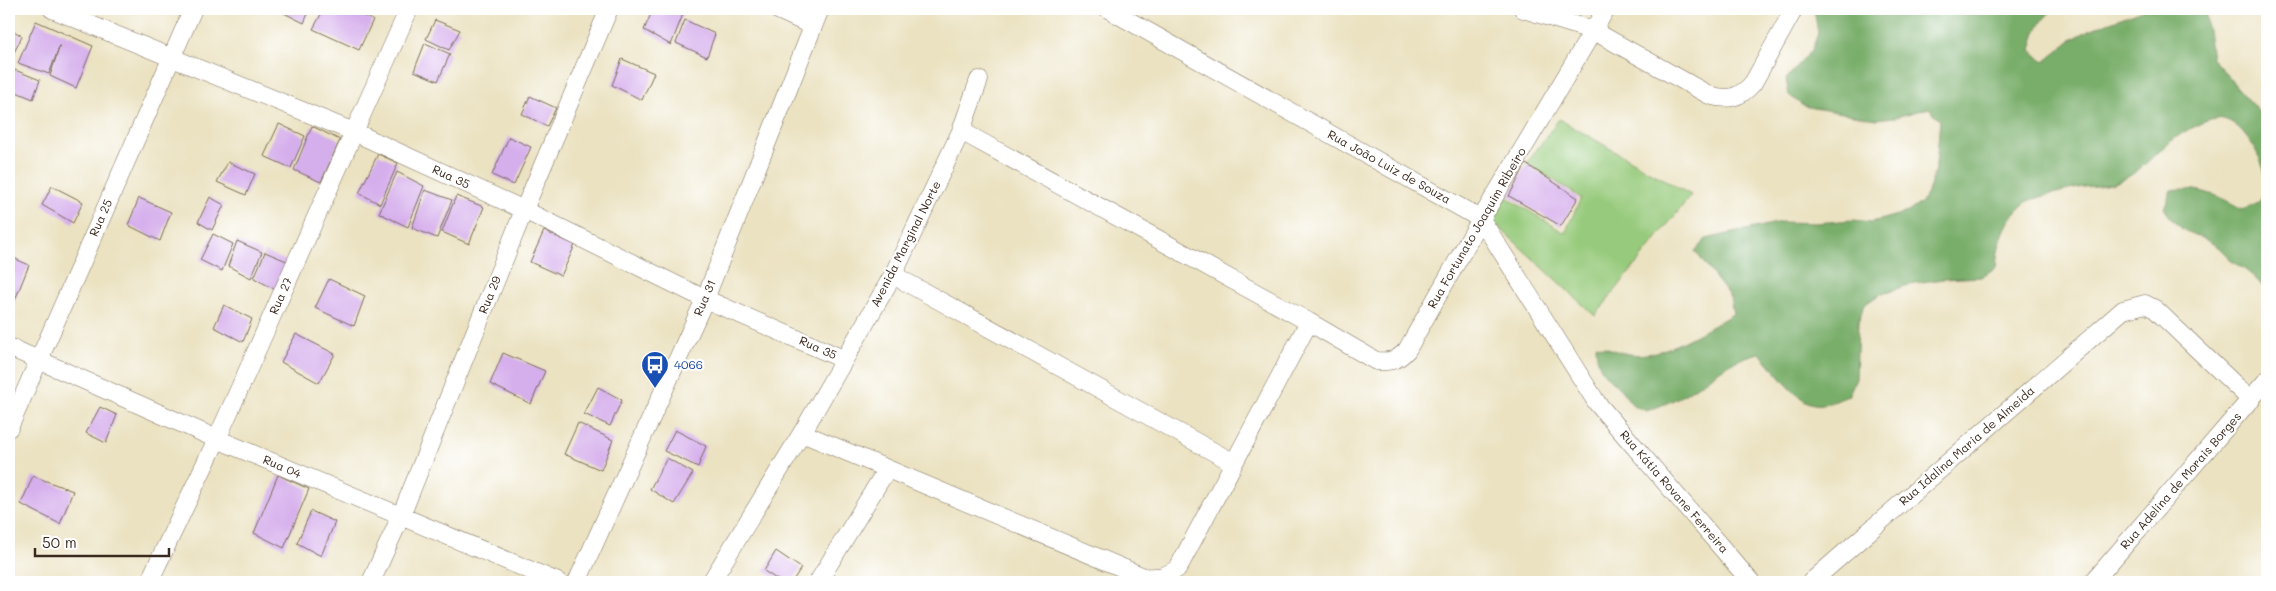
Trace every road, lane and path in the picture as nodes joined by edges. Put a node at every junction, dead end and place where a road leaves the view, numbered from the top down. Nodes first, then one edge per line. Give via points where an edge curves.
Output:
1 (52, 9) edge
2 (193, 9) edge
3 (409, 9) edge
4 (609, 9) edge
5 (776, 9) edge
6 (820, 9) edge
7 (1108, 9) edge
8 (1524, 9) edge
9 (1606, 9) edge
10 (1794, 9) edge
11 (813, 26) junction
12 (1594, 31) junction
13 (172, 57) junction
14 (979, 80) dead end
15 (961, 131) junction
16 (354, 132) junction
17 (524, 210) junction
18 (1481, 219) junction
19 (893, 275) junction
20 (705, 299) junction
21 (1309, 322) junction
22 (9, 347) edge
23 (38, 360) junction
24 (843, 360) junction
25 (2267, 380) edge
26 (2251, 400) junction
27 (1597, 403) joint
28 (9, 428) edge
29 (802, 433) junction
30 (217, 439) junction
31 (1234, 463) junction
32 (886, 468) junction
33 (400, 516) junction
34 (150, 582) edge
35 (371, 582) edge
36 (558, 582) edge
37 (577, 582) edge
38 (711, 582) edge
39 (818, 582) edge
40 (1751, 582) edge
41 (1811, 582) edge
42 (2093, 582) edge

1 - 13 street, Rua 35
2 - 13 street, Rua 25
3 - 16 street, Rua 27
4 - 17 street, Rua 29
5 - 11 street
6 - 11 street, Rua 31
7 - 18 street, Rua João Luiz de Souza
8 - 12 street
9 - 12 street, Rua Fortunato Joaquim Ribeiro
10 - 12 street via 1753,83 1734,98 1721,99 1709,95
11 - 20 street, Rua 31
12 - 18 street, Rua Fortunato Joaquim Ribeiro
13 - 16 street, Rua 35
13 - 23 street, Rua 25
14 - 15 street, Avenida Marginal Norte
15 - 19 street, Avenida Marginal Norte
15 - 21 street
16 - 17 street, Rua 35
16 - 30 street, Rua 27
17 - 20 street, Rua 35
17 - 33 street, Rua 29
18 - 21 street, Rua Fortunato Joaquim Ribeiro via 1399,359 1376,361
18 - 27 street, Rua João Luiz de Souza
19 - 24 street, Avenida Marginal Norte
19 - 31 street
20 - 24 street, Rua 35
20 - 37 street, Rua 31
21 - 31 street
22 - 23 street, Rua 04
23 - 28 street, Rua 25
23 - 30 street, Rua 04
24 - 29 street, Avenida Marginal Norte
25 - 26 street, Rua Adelina de Morais Borges
26 - 41 street, Rua Idalina Maria de Almeida via 2155,309 2145,304 2123,310
26 - 42 street, Rua Adelina de Morais Borges
27 - 40 street, Rua Kátia Rovane Ferreira
29 - 32 street
29 - 38 street, Avenida Marginal Norte
30 - 33 street, Rua 04
30 - 34 street, Rua 27
31 - 32 street via 1178,568 1158,578 1144,577
32 - 39 street
33 - 35 street, Rua 29
33 - 36 street, Rua 04

